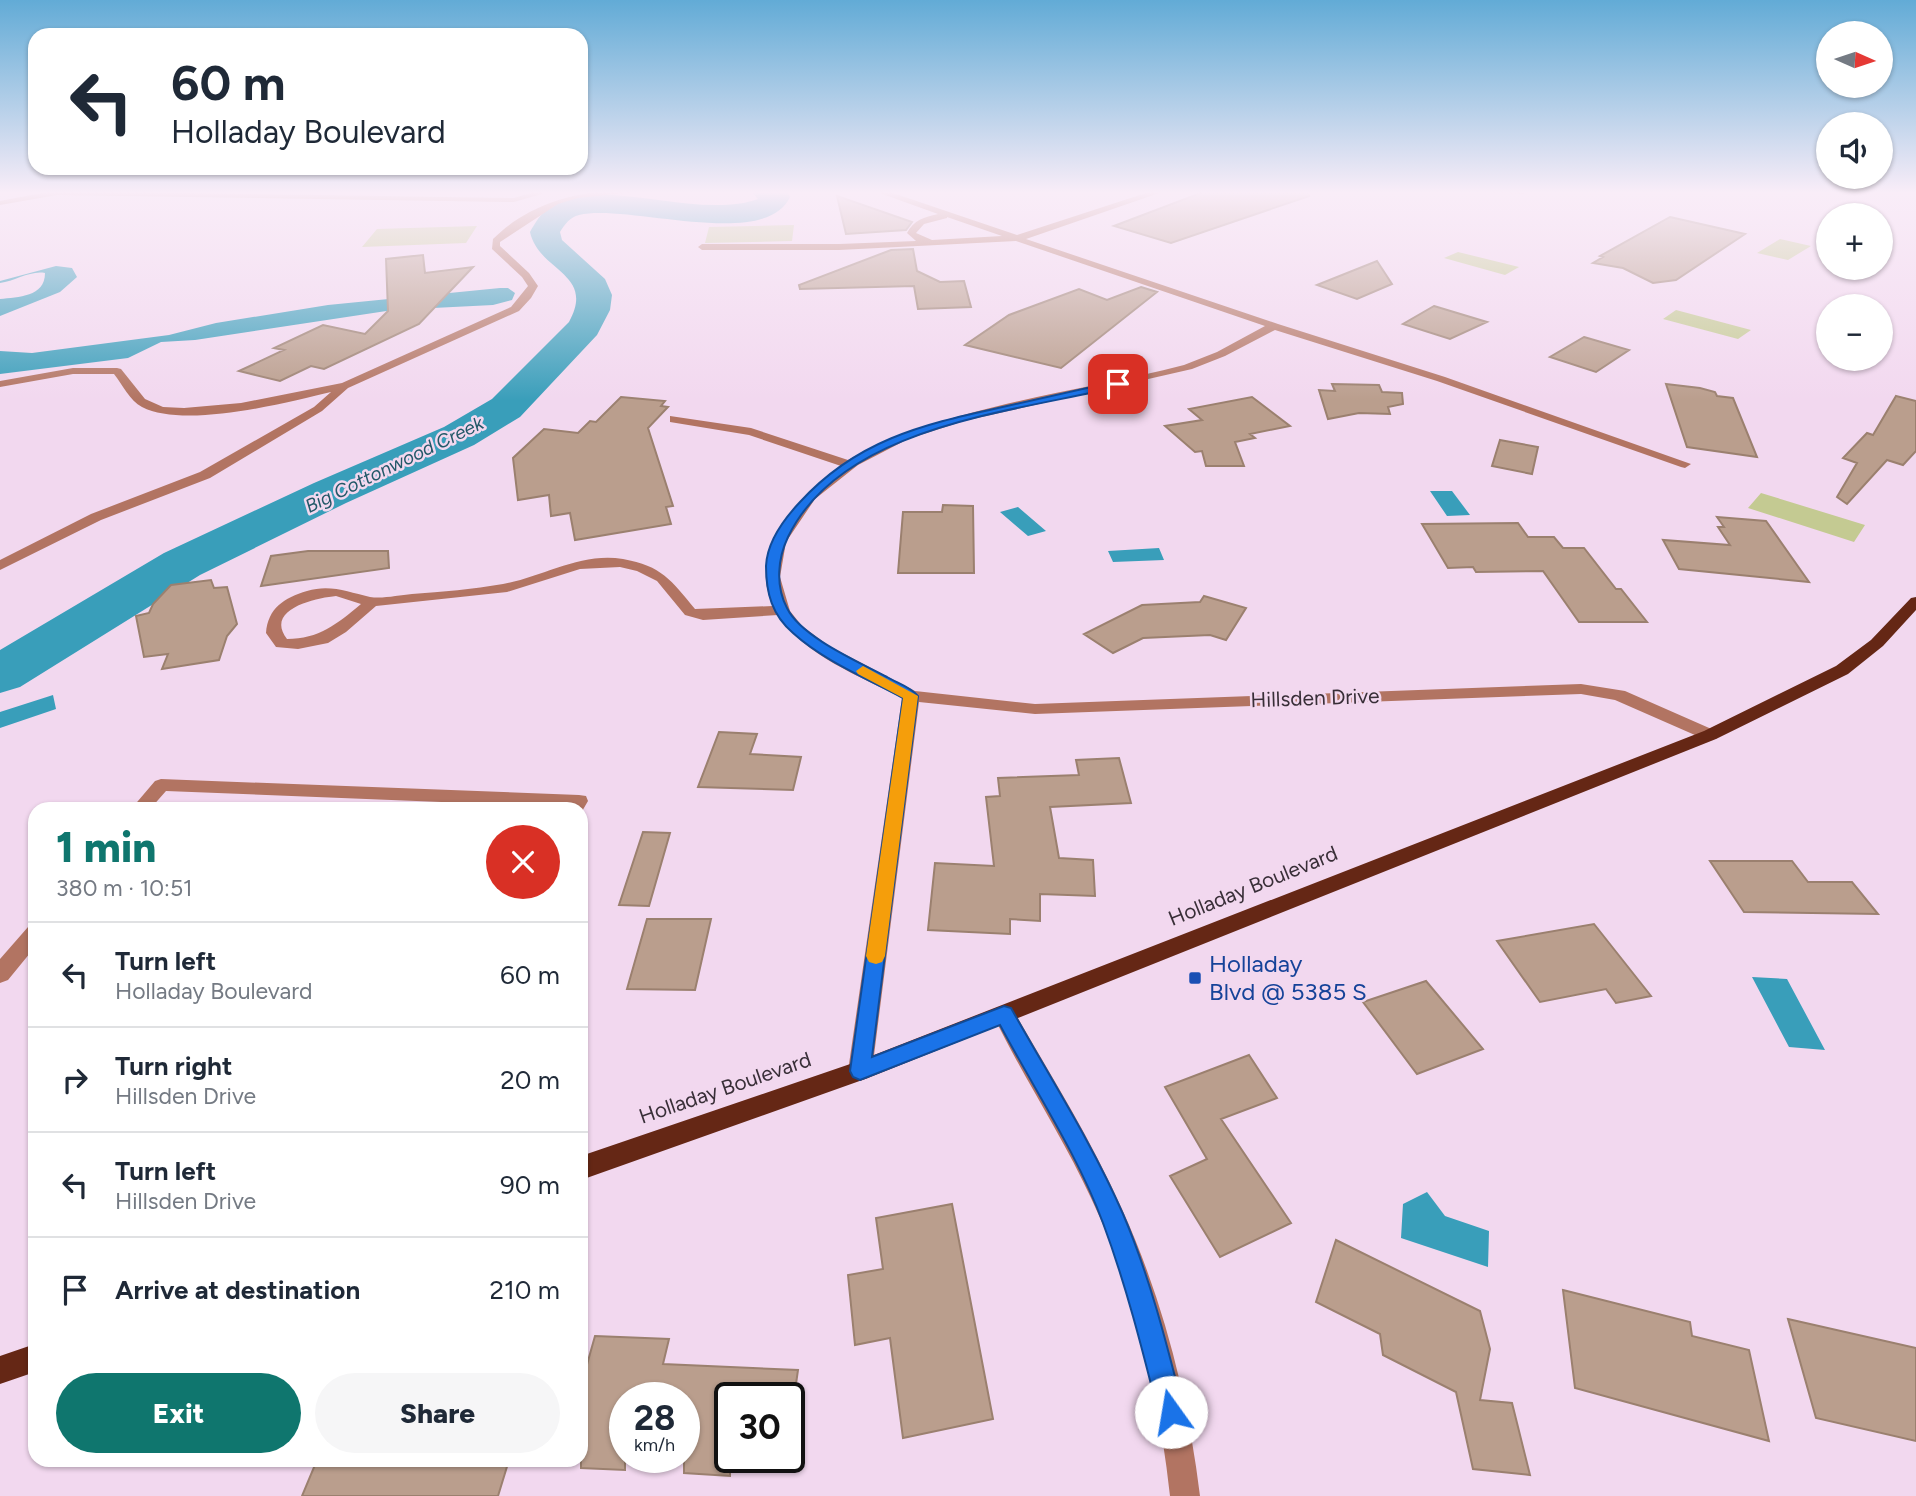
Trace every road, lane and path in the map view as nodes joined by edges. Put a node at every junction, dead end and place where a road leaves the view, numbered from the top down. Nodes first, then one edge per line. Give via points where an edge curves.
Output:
1 (510, 261) edge
2 (1085, 261) edge
3 (1274, 326) junction
4 (0, 384) edge
5 (344, 386) junction
6 (674, 419) dead end
7 (848, 464) junction
8 (1685, 464) dead end
9 (0, 566) edge
10 (1916, 601) edge
11 (372, 602) junction
12 (780, 610) junction
13 (911, 696) junction
14 (1710, 735) junction
15 (146, 802) edge
16 (578, 802) edge
17 (28, 941) edge
18 (0, 974) edge
19 (1004, 1014) junction
20 (860, 1071) junction
21 (588, 1166) edge
22 (28, 1360) edge
23 (0, 1370) edge
24 (1185, 1496) edge

1 - 5 street via 533,286 515,309
2 - 3 street
3 - 7 street via 1189,367 933,426 890,441
3 - 8 street
4 - 5 street via 101,369 117,371 146,405 170,411 273,401
5 - 9 street via 318,409 205,475 96,517
6 - 7 street via 751,432
7 - 12 street via 790,520 773,554 773,584
10 - 14 main road, Holladay Boulevard via 1878,643 1842,670
11 - 11 street via 337,592 312,594 288,603 275,619 274,633 282,644 319,643
11 - 12 street via 507,588 579,565 620,563 662,578 690,612
12 - 13 street, Hillsden Drive via 797,630 835,655
13 - 14 street, Hillsden Drive via 1035,709 1581,689 1619,695
13 - 20 street
14 - 19 main road, Holladay Boulevard
15 - 16 street via 161,785
17 - 18 street
19 - 20 main road, Holladay Boulevard
19 - 24 street via 1087,1164 1122,1242 1155,1344
20 - 21 main road, Holladay Boulevard
22 - 23 main road

